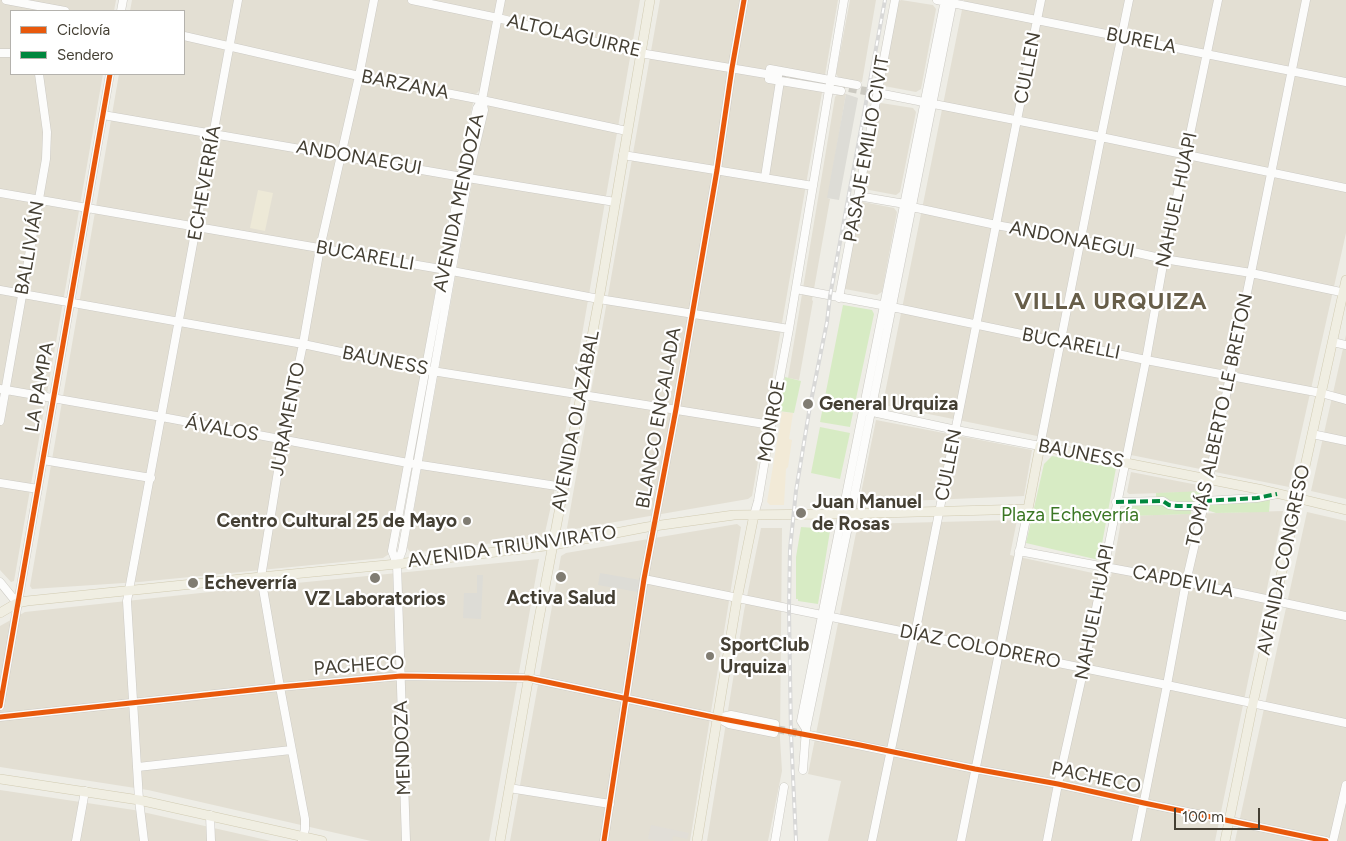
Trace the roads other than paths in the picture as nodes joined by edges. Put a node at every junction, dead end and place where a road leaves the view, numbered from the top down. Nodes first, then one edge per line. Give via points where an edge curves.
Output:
1 (6, 0) edge
2 (238, 0) edge
3 (374, 0) edge
4 (412, 0) edge
5 (501, 0) edge
6 (650, 0) edge
7 (744, 0) edge
8 (844, 0) edge
9 (895, 0) edge
10 (1041, 0) edge
11 (1129, 0) edge
12 (1218, 0) edge
13 (1306, 0) edge
14 (946, 1) edge
15 (43, 6) edge
16 (61, 10) edge
17 (498, 18) junction
18 (1037, 20) junction
19 (185, 36) edge
20 (1121, 37) junction
21 (230, 46) junction
22 (640, 53) junction
23 (1207, 54) junction
24 (734, 68) junction
25 (1292, 71) junction
26 (39, 75) edge
27 (110, 75) edge
28 (360, 76) junction
29 (779, 78) junction
30 (831, 80) junction
31 (1346, 82) edge
32 (857, 85) dead end
33 (829, 89) junction
34 (841, 91) dead end
35 (879, 94) junction
36 (482, 100) junction
37 (923, 102) junction
38 (933, 104) junction
39 (103, 115) junction
40 (1017, 121) junction
41 (627, 131) junction
42 (214, 133) junction
43 (1101, 137) junction
44 (340, 155) junction
45 (623, 155) junction
46 (1186, 155) junction
47 (717, 170) junction
48 (1271, 172) junction
49 (465, 177) junction
50 (765, 177) junction
51 (813, 186) junction
52 (1346, 188) edge
53 (0, 193) edge
54 (858, 196) junction
55 (39, 201) junction
56 (615, 202) junction
57 (908, 206) junction
58 (87, 208) junction
59 (996, 225) junction
60 (197, 227) junction
61 (1080, 240) junction
62 (320, 248) junction
63 (1164, 259) junction
64 (448, 270) junction
65 (1251, 273) junction
66 (1346, 280) edge
67 (796, 289) junction
68 (0, 290) edge
69 (1345, 293) edge
70 (22, 294) junction
71 (839, 298) junction
72 (599, 299) junction
73 (70, 303) junction
74 (888, 307) junction
75 (692, 314) junction
76 (180, 322) junction
77 (976, 325) junction
78 (789, 329) junction
79 (1060, 342) junction
80 (1333, 342) junction
81 (303, 344) junction
82 (1346, 344) edge
83 (1146, 360) junction
84 (430, 370) junction
85 (1229, 376) junction
86 (2, 390) edge
87 (581, 394) junction
88 (1321, 394) junction
89 (53, 398) junction
90 (1346, 400) edge
91 (676, 409) junction
92 (868, 411) junction
93 (162, 417) junction
94 (0, 421) edge
95 (771, 425) junction
96 (956, 430) junction
97 (1312, 434) junction
98 (283, 440) junction
99 (1346, 440) edge
100 (1040, 446) junction
101 (43, 460) junction
102 (1124, 462) junction
103 (408, 463) junction
104 (417, 464) junction
105 (151, 478) junction
106 (1208, 480) junction
107 (0, 483) edge
108 (563, 487) junction
109 (38, 490) junction
110 (1277, 494) junction
111 (1298, 499) junction
112 (1116, 502) junction
113 (1203, 503) junction
114 (1028, 509) junction
115 (1346, 510) edge
116 (939, 511) junction
117 (847, 514) junction
118 (754, 515) junction
119 (655, 526) junction
120 (553, 545) junction
121 (1019, 551) junction
122 (397, 564) junction
123 (1104, 566) junction
124 (261, 577) junction
125 (644, 580) junction
126 (0, 582) edge
127 (1186, 582) junction
128 (130, 590) junction
129 (737, 599) junction
130 (1276, 602) junction
131 (18, 603) junction
132 (0, 613) edge
133 (1346, 616) edge
134 (826, 617) junction
135 (915, 634) junction
136 (999, 651) junction
137 (1084, 668) junction
138 (401, 676) junction
139 (528, 678) junction
140 (2, 681) edge
141 (1167, 685) junction
142 (280, 687) junction
143 (626, 698) junction
144 (1253, 703) junction
145 (134, 704) junction
146 (0, 706) edge
147 (0, 717) edge
148 (718, 718) junction
149 (1346, 723) edge
150 (765, 727) tunnel mouth
151 (807, 735) junction
152 (292, 750) junction
153 (890, 752) junction
154 (138, 767) junction
155 (975, 769) junction
156 (803, 770) dead end
157 (0, 779) edge
158 (1058, 784) junction
159 (1346, 785) edge
160 (784, 787) dead end
161 (509, 788) junction
162 (85, 791) junction
163 (139, 800) junction
164 (610, 804) junction
165 (1144, 804) junction
166 (210, 815) junction
167 (1229, 820) junction
168 (302, 839) edge
169 (76, 841) edge
170 (144, 841) edge
171 (211, 841) edge
172 (322, 841) edge
173 (406, 841) edge
174 (500, 841) edge
175 (604, 841) edge
176 (697, 841) edge
177 (775, 841) edge
178 (872, 841) edge
179 (961, 841) edge
180 (1047, 841) edge
181 (1136, 841) edge
182 (1225, 841) edge
183 (1326, 841) edge
184 (1333, 841) edge

1 - 15 street
2 - 21 street, ECHEVERRÍA
3 - 28 street, JURAMENTO
4 - 17 street, ALTOLAGUIRRE
5 - 17 street
6 - 22 main road, AVENIDA OLAZÁBAL
7 - 24 street, BLANCO ENCALADA
8 - 30 street, MONROE
9 - 35 street, PASAJE EMILIO CIVIT
10 - 18 street, CULLEN
11 - 20 street
12 - 23 street, NAHUEL HUAPI
13 - 25 street, TOMÁS ALBERTO LE BRETON
14 - 18 street, BURELA
14 - 37 street
14 - 38 street
15 - 16 street
17 - 22 street, ALTOLAGUIRRE
17 - 36 street
18 - 20 street, BURELA
18 - 40 street, CULLEN
19 - 21 street, BARZANA
20 - 23 street, BURELA
20 - 43 street
21 - 28 street, BARZANA
21 - 42 street, ECHEVERRÍA
22 - 24 street, ALTOLAGUIRRE
22 - 41 main road, AVENIDA OLAZÁBAL
23 - 25 street, BURELA
23 - 46 street, NAHUEL HUAPI
24 - 29 street, ALTOLAGUIRRE via 741,73
24 - 30 street, ALTOLAGUIRRE via 742,64
24 - 47 street, BLANCO ENCALADA
25 - 31 street, BURELA
25 - 48 street, TOMÁS ALBERTO LE BRETON
26 - 55 street, BALLIVIÁN via 47,149
27 - 39 street, LA PAMPA
28 - 36 street, BARZANA
28 - 44 street, JURAMENTO
29 - 33 street, ALTOLAGUIRRE
29 - 50 street
30 - 32 street, ALTOLAGUIRRE
30 - 33 street, MONROE
33 - 34 street, ALTOLAGUIRRE
33 - 51 street, MONROE
35 - 37 street via 918,98
35 - 54 street, PASAJE EMILIO CIVIT
36 - 41 street, BARZANA
36 - 49 street, AVENIDA MENDOZA via 484,110
37 - 38 street
37 - 57 street
38 - 40 street
38 - 57 street
39 - 42 street, ANDONAEGUI
39 - 58 street, LA PAMPA
40 - 43 street
40 - 59 street, CULLEN
41 - 45 main road, AVENIDA OLAZÁBAL
42 - 44 street, ANDONAEGUI
42 - 60 street, ECHEVERRÍA
43 - 46 street
43 - 61 street
44 - 49 street, ANDONAEGUI
44 - 62 street, JURAMENTO
45 - 47 street
45 - 56 main road, AVENIDA OLAZÁBAL
46 - 48 street
46 - 63 street, NAHUEL HUAPI
47 - 50 street
47 - 75 street, BLANCO ENCALADA
48 - 52 street
48 - 65 street, TOMÁS ALBERTO LE BRETON
49 - 56 street, ANDONAEGUI
49 - 64 street, AVENIDA MENDOZA
50 - 51 street
51 - 67 street, MONROE
53 - 55 street, BUCARELLI
54 - 57 street, ANDONAEGUI
54 - 71 street, PASAJE EMILIO CIVIT
55 - 58 street, BUCARELLI
55 - 70 street, BALLIVIÁN
56 - 72 main road, AVENIDA OLAZÁBAL
57 - 59 street, ANDONAEGUI
57 - 74 street
58 - 60 street, BUCARELLI
58 - 73 street, LA PAMPA
59 - 61 street, ANDONAEGUI
59 - 77 street, CULLEN
60 - 62 street, BUCARELLI
60 - 76 street, ECHEVERRÍA
61 - 63 street, ANDONAEGUI
61 - 79 street
62 - 64 street, BUCARELLI
62 - 81 street, JURAMENTO
63 - 65 street, ANDONAEGUI
63 - 83 street, NAHUEL HUAPI
64 - 72 street, BUCARELLI
64 - 84 street, AVENIDA MENDOZA
65 - 69 street, ANDONAEGUI
65 - 85 street, TOMÁS ALBERTO LE BRETON
66 - 69 main road, AVENIDA CONGRESO
67 - 71 street, BUCARELLI
67 - 78 street, MONROE
68 - 70 street, BAUNESS
69 - 80 main road, AVENIDA CONGRESO
70 - 73 street, BAUNESS
70 - 86 street, BALLIVIÁN
71 - 74 street, BUCARELLI
72 - 75 street, BUCARELLI
72 - 87 main road, AVENIDA OLAZÁBAL
73 - 76 street, BAUNESS
73 - 89 street, LA PAMPA
74 - 77 street, BUCARELLI
74 - 92 street
75 - 78 street, BUCARELLI
75 - 91 street, BLANCO ENCALADA
76 - 81 street, BAUNESS
76 - 93 street, ECHEVERRÍA
77 - 79 street, BUCARELLI
77 - 96 street, CULLEN
78 - 95 street, MONROE
79 - 83 street, BUCARELLI
79 - 100 street
80 - 82 street
80 - 88 main road, AVENIDA CONGRESO
81 - 84 street, BAUNESS
81 - 98 street, JURAMENTO
83 - 85 street, BUCARELLI
83 - 102 street, NAHUEL HUAPI
84 - 87 street, BAUNESS
84 - 103 street, AVENIDA MENDOZA
84 - 104 street, AVENIDA MENDOZA
85 - 88 street, BUCARELLI
85 - 106 street, TOMÁS ALBERTO LE BRETON
86 - 89 street, ÁVALOS
86 - 94 street, BALLIVIÁN
87 - 91 street, BAUNESS
87 - 108 main road, AVENIDA OLAZÁBAL
88 - 90 street, BUCARELLI
88 - 97 main road, AVENIDA CONGRESO
89 - 93 street, ÁVALOS
89 - 101 street, LA PAMPA
91 - 95 street, BAUNESS
91 - 119 street, BLANCO ENCALADA
92 - 96 street, BAUNESS
92 - 117 street
93 - 98 street, ÁVALOS
93 - 105 street, ECHEVERRÍA
95 - 118 street, MONROE
96 - 100 street, BAUNESS
96 - 116 street, CULLEN
97 - 99 street
97 - 111 main road, AVENIDA CONGRESO
98 - 103 street, ÁVALOS
98 - 124 street, JURAMENTO
100 - 102 main road, BAUNESS
100 - 114 main road
101 - 105 street
101 - 109 street, LA PAMPA
102 - 106 main road, BAUNESS
102 - 112 street, NAHUEL HUAPI
103 - 104 street, ÁVALOS
103 - 122 street, AVENIDA MENDOZA via 392,551
104 - 108 street, ÁVALOS
104 - 122 street, AVENIDA MENDOZA
105 - 128 street, ECHEVERRÍA
106 - 110 main road, BAUNESS
106 - 113 street, TOMÁS ALBERTO LE BRETON
107 - 109 street
108 - 120 main road, AVENIDA OLAZÁBAL
109 - 131 street, LA PAMPA
110 - 111 main road, BAUNESS
110 - 113 street
111 - 115 main road
111 - 130 main road, AVENIDA CONGRESO
112 - 113 street via 1163,501 1177,506
112 - 123 street, NAHUEL HUAPI
113 - 127 street, TOMÁS ALBERTO LE BRETON
114 - 116 main road, AVENIDA TRIUNVIRATO
114 - 121 street
116 - 117 main road, AVENIDA TRIUNVIRATO
116 - 135 street, CULLEN
117 - 118 main road, AVENIDA TRIUNVIRATO
117 - 134 street
118 - 119 main road, AVENIDA TRIUNVIRATO
118 - 129 main road, MONROE
119 - 120 main road, AVENIDA TRIUNVIRATO
119 - 125 street, BLANCO ENCALADA
120 - 122 main road, AVENIDA TRIUNVIRATO
120 - 139 main road, AVENIDA OLAZÁBAL
121 - 123 street, CAPDEVILA
121 - 136 street
122 - 124 main road, AVENIDA TRIUNVIRATO
122 - 138 street, MENDOZA
123 - 127 street, CAPDEVILA
123 - 137 street, NAHUEL HUAPI
124 - 128 main road, AVENIDA TRIUNVIRATO
124 - 142 street, JURAMENTO
125 - 129 street, DÍAZ COLODRERO
125 - 143 street, BLANCO ENCALADA
126 - 131 street
127 - 130 street, CAPDEVILA
127 - 141 street, TOMÁS ALBERTO LE BRETON
128 - 131 main road, AVENIDA TRIUNVIRATO
128 - 145 street, ECHEVERRÍA via 127,601
129 - 134 street, DÍAZ COLODRERO
129 - 148 main road, MONROE
130 - 133 street, CAPDEVILA
130 - 144 main road, AVENIDA CONGRESO
131 - 132 main road, AVENIDA TRIUNVIRATO
131 - 140 street, LA PAMPA
134 - 135 street, DÍAZ COLODRERO
134 - 151 street
135 - 136 street, DÍAZ COLODRERO
135 - 153 street, CULLEN
136 - 137 street, DÍAZ COLODRERO
136 - 155 street
137 - 141 street, DÍAZ COLODRERO
137 - 158 street, NAHUEL HUAPI
138 - 139 street, PACHECO
138 - 142 street, PACHECO
138 - 173 street, MENDOZA
139 - 143 street, PACHECO
139 - 161 main road, AVENIDA OLAZÁBAL
140 - 146 street, LA PAMPA
141 - 144 street, DÍAZ COLODRERO
141 - 165 street, TOMÁS ALBERTO LE BRETON
142 - 145 street, PACHECO
142 - 152 street, JURAMENTO
143 - 148 street, PACHECO
143 - 164 street, BLANCO ENCALADA
144 - 149 street, DÍAZ COLODRERO
144 - 167 main road, AVENIDA CONGRESO
145 - 147 street, PACHECO
145 - 154 street, ECHEVERRÍA
148 - 148 street, PACHECO via 729,724 774,733 775,724 731,715
148 - 150 street, PACHECO
148 - 176 main road, MONROE
151 - 153 street, PACHECO via 848,748 860,745
151 - 156 street
152 - 154 street
152 - 168 street, JURAMENTO via 305,819
153 - 155 street, PACHECO
153 - 178 street, CULLEN
154 - 163 street, ECHEVERRÍA
155 - 158 street, PACHECO
155 - 179 street
157 - 162 main road
158 - 165 street, PACHECO
158 - 180 street, NAHUEL HUAPI
159 - 184 street
160 - 177 street
161 - 164 street
161 - 174 main road, AVENIDA OLAZÁBAL
162 - 163 main road
162 - 169 street
163 - 166 main road
163 - 170 street, ECHEVERRÍA
164 - 175 street, BLANCO ENCALADA
165 - 167 street, PACHECO
165 - 181 street, TOMÁS ALBERTO LE BRETON
166 - 168 main road
166 - 171 street
167 - 182 main road, AVENIDA CONGRESO
167 - 183 street, PACHECO
168 - 172 main road

